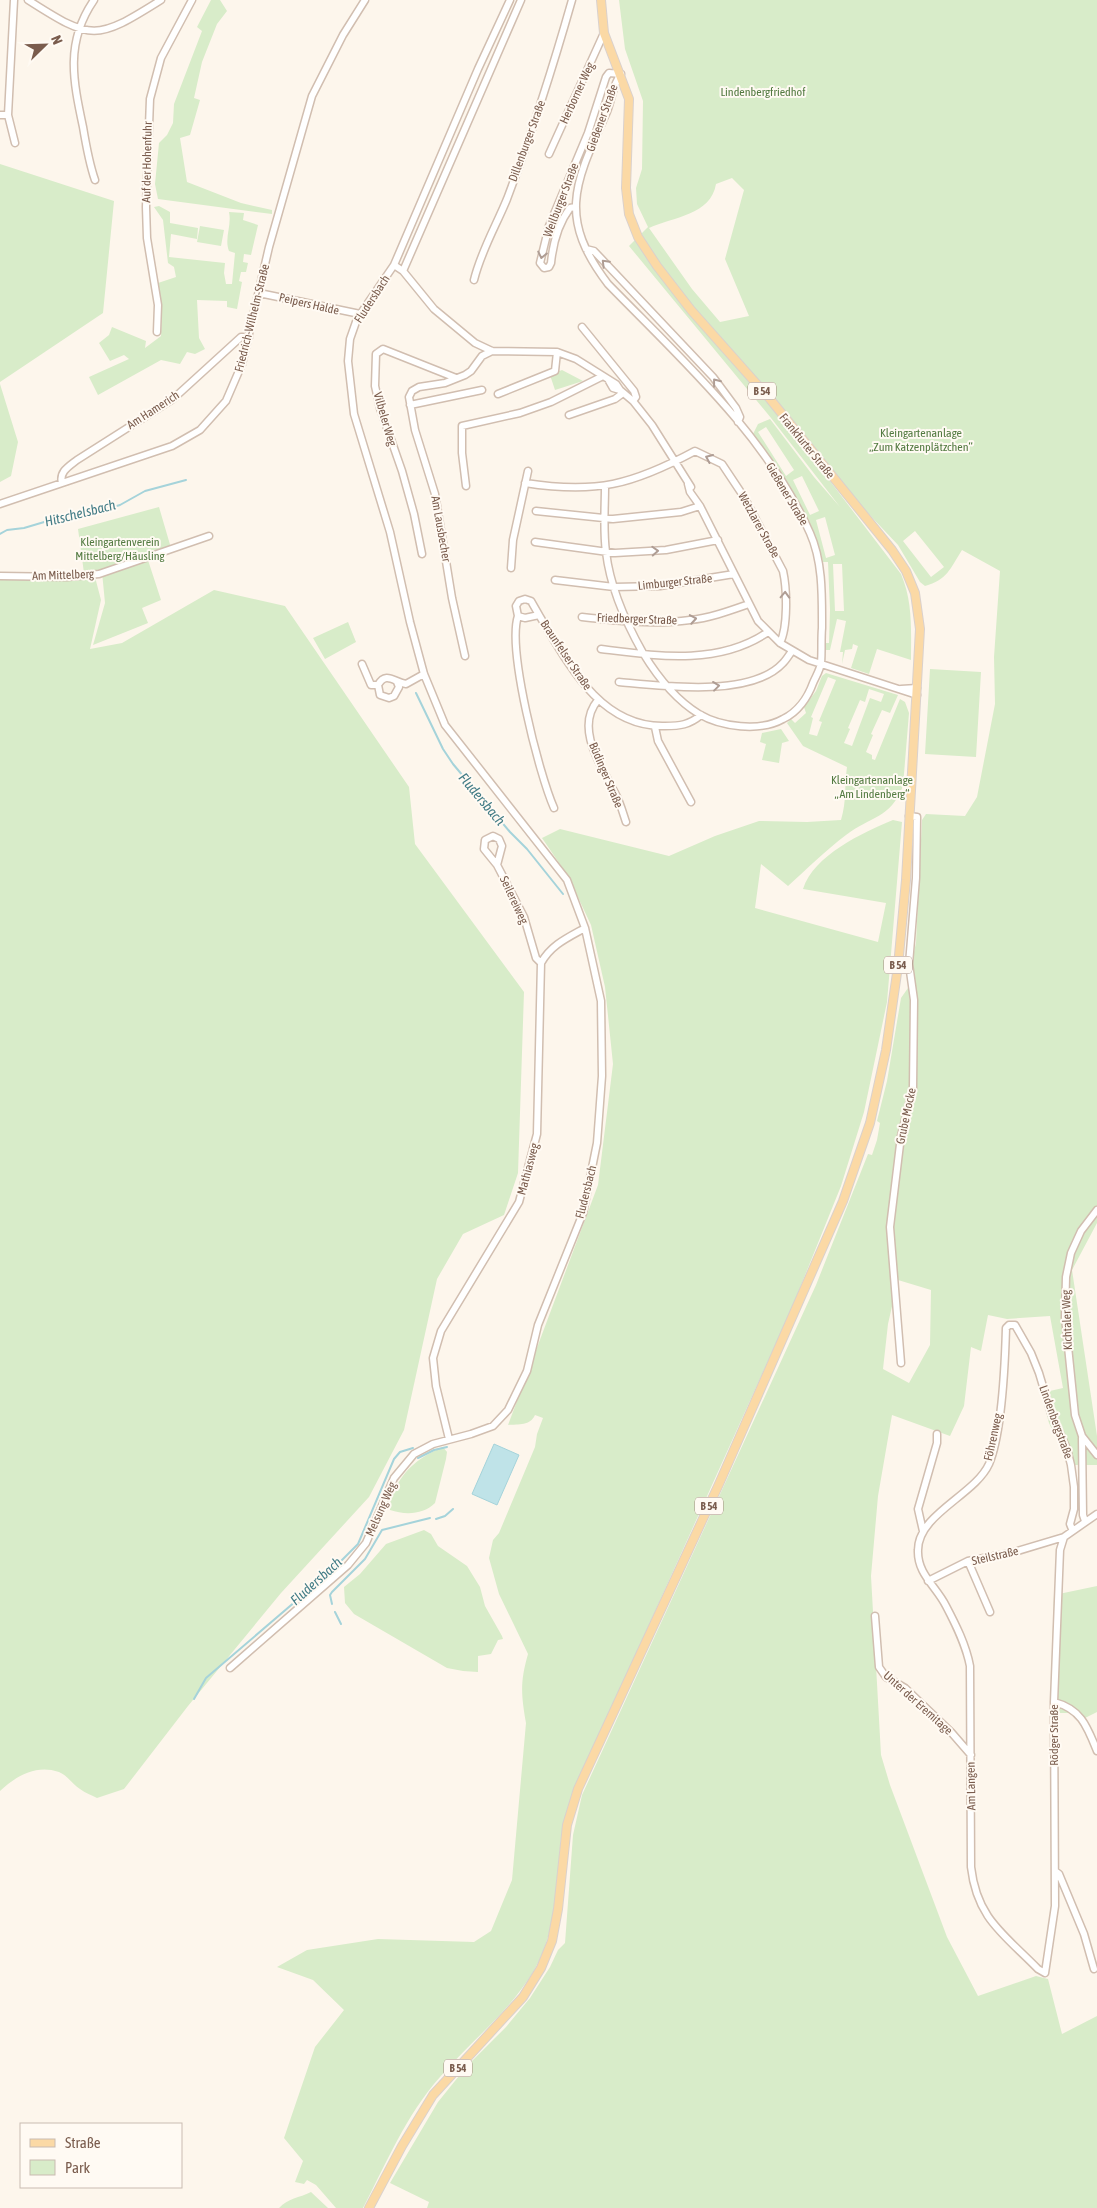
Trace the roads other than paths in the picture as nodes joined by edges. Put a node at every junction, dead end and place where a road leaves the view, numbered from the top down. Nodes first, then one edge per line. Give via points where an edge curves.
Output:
1 (14, 0) edge
2 (28, 0) edge
3 (94, 0) edge
4 (162, 0) edge
5 (192, 0) edge
6 (364, 0) edge
7 (510, 0) edge
8 (522, 0) edge
9 (572, 0) edge
10 (601, 0) edge
11 (79, 30) junction
12 (604, 33) junction
13 (621, 74) junction
14 (0, 115) edge
15 (8, 115) junction
16 (15, 143) dead end
17 (549, 154) dead end
18 (95, 180) dead end
19 (575, 207) junction
20 (586, 249) junction
21 (394, 265) junction
22 (403, 271) junction
23 (474, 280) dead end
24 (259, 293) junction
25 (360, 314) junction
26 (582, 327) dead end
27 (157, 332) dead end
28 (249, 337) junction
29 (492, 351) junction
30 (557, 352) junction
31 (603, 376) junction
32 (456, 378) junction
33 (482, 390) dead end
34 (622, 392) junction
35 (498, 394) dead end
36 (633, 401) junction
37 (410, 405) junction
38 (569, 415) dead end
39 (738, 422) junction
40 (676, 463) junction
41 (528, 471) dead end
42 (62, 483) junction
43 (525, 483) junction
44 (466, 486) dead end
45 (605, 486) junction
46 (0, 504) edge
47 (700, 506) junction
48 (536, 511) dead end
49 (604, 518) junction
50 (209, 536) dead end
51 (718, 540) junction
52 (535, 542) dead end
53 (606, 553) junction
54 (422, 554) dead end
55 (510, 568) dead end
56 (734, 574) junction
57 (0, 576) edge
58 (556, 580) dead end
59 (614, 587) junction
60 (749, 604) junction
61 (539, 615) junction
62 (518, 616) junction
63 (582, 617) dead end
64 (627, 622) junction
65 (768, 632) junction
66 (780, 643) junction
67 (601, 649) dead end
68 (792, 651) junction
69 (644, 655) junction
70 (465, 656) dead end
71 (362, 664) dead end
72 (821, 664) junction
73 (424, 674) junction
74 (398, 682) junction
75 (619, 682) dead end
76 (378, 685) junction
77 (668, 687) junction
78 (917, 691) junction
79 (598, 700) junction
80 (701, 715) junction
81 (655, 726) junction
82 (691, 802) dead end
83 (554, 808) dead end
84 (909, 816) junction
85 (626, 822) dead end
86 (497, 865) dead end
87 (585, 928) junction
88 (541, 963) junction
89 (1097, 1210) edge
90 (1010, 1324) joint
91 (901, 1363) dead end
92 (937, 1434) dead end
93 (1082, 1436) junction
94 (449, 1439) junction
95 (1097, 1455) edge
96 (1097, 1514) edge
97 (1085, 1521) junction
98 (1072, 1529) junction
99 (923, 1531) junction
100 (1064, 1537) junction
101 (968, 1561) junction
102 (928, 1581) junction
103 (990, 1612) dead end
104 (875, 1616) dead end
105 (230, 1668) dead end
106 (1054, 1702) junction
107 (1097, 1751) edge
108 (971, 1755) junction
109 (1055, 1871) junction
110 (1094, 1969) dead end
111 (1045, 1973) joint
112 (369, 2208) edge

1 - 15 street
2 - 11 street
3 - 11 street
4 - 11 street via 115,27 99,31
5 - 27 street, Auf der Hohenfuhr via 161,58 150,99 146,207 147,238 158,305
6 - 24 street, Friedrich-Wilhelm-Straße via 312,96
7 - 21 street, Fludersbach
8 - 22 street, Fludersbach
9 - 23 street, Dillenburger Straße via 541,106
10 - 12 main road, Frankfurter Straße / B 54
11 - 18 street via 73,55 74,82
12 - 13 main road, Frankfurter Straße / B 54
12 - 17 street, Herborner Weg
13 - 19 street, Gießener Straße via 579,180
13 -> 19 street, Weilburger Straße via 606,77 588,133 549,226 540,263 544,268 551,263 563,219 570,208
13 - 78 main road, Frankfurter Straße / B 54 via 629,99 626,188 629,214 638,237 691,310 770,399 900,560 918,603
14 - 15 street
15 - 16 street
19 - 20 street, Gießener Straße via 577,227
20 - 39 street, Gießener Straße via 608,284
39 -> 20 street, Gießener Straße via 740,417 736,408 713,377 594,251
21 - 22 street
21 - 25 street, Fludersbach
22 - 29 street via 434,310 475,343
24 - 25 street, Peipers Halde
24 - 28 street, Friedrich-Wilhelm-Straße
25 - 73 street, Fludersbach via 350,339 348,361 354,414 390,532
26 - 36 street via 634,391 636,397
28 - 42 street, Am Hamerich via 241,337 174,399 77,460 63,472
28 - 42 street, Friedrich-Wilhelm-Straße via 242,364 226,401 200,430 172,446
29 - 30 street
29 - 32 street via 482,356 471,371
30 - 31 street via 576,359
30 - 35 street via 555,371
31 - 34 street via 613,388
31 - 44 street via 520,413 462,426
32 - 37 street via 412,391
32 - 54 street, Vilbeler Weg via 383,350 376,354 375,386 380,408 405,480
33 - 37 street
34 - 36 street
34 - 38 street via 615,399
36 - 40 street
37 - 70 street, Am Lausbecher via 435,494
39 - 72 street, Gießener Straße via 782,482 811,535 819,562
40 - 45 street via 642,478
40 - 47 street
66 -> 40 street, Wetzlarer Straße via 784,635 783,571 744,497 722,464 695,452
41 - 43 street
42 - 46 street, Friedrich-Wilhelm-Straße
43 - 45 street via 574,488
43 - 55 street via 512,540
45 - 49 street
47 - 49 street via 682,512
47 - 51 street
48 - 49 street
49 - 53 street
50 - 57 street, Am Mittelberg via 99,574
53 -> 51 street via 666,550
51 - 56 street
52 - 53 street
53 - 59 street
56 - 59 street, Limburger Straße via 660,586
56 - 60 street
58 - 59 street, Limburger Straße
59 - 64 street
64 -> 60 street, Friedberger Straße via 690,620
60 - 65 street
61 - 62 street, Braunfelser Straße
61 - 62 street, Braunfelser Straße via 531,601 525,599 516,606
61 - 79 street, Braunfelser Straße
62 - 83 street, Braunfelser Straße via 516,645 519,672
63 - 64 street, Friedberger Straße
64 - 69 street
65 - 66 street
65 - 69 street via 755,641 725,652 687,657
66 - 68 street
67 - 69 street
68 - 72 street
77 -> 68 street via 686,689 749,682 782,664
69 - 77 street
71 - 76 street via 371,685
72 - 78 street
72 - 80 street via 810,692 784,720 737,726
73 - 74 street via 406,684
73 - 87 street, Fludersbach via 445,725 567,880
74 - 76 street via 387,677
74 - 76 street via 398,692 390,698 380,695
75 - 77 street
77 - 80 street
78 - 84 main road, Frankfurter Straße / B 54
79 - 81 street, Braunfelser Straße via 617,714
79 - 85 street, Büdinger Straße via 590,713 590,738
80 - 81 street, Braunfelser Straße via 684,726
81 - 82 street via 658,741
84 - 91 street, Grube Mocke via 917,817 909,964 914,1000 913,1088 901,1136 890,1227
84 - 112 main road, Frankfurter Straße / B 54 via 898,966 886,1050 870,1123 843,1200 719,1484 578,1789 567,1825 552,1941 541,1968 523,1997 433,2095
86 - 88 street, Seilereiweg via 524,918 536,958
87 - 88 street via 548,950
87 - 94 street, Fludersbach via 601,1001 602,1076 597,1143 582,1213 538,1325 527,1371 508,1410 493,1426
88 - 94 street, Mathiasweg via 537,1134 520,1202 441,1331 433,1358
89 - 93 street, Kichtaler Weg via 1081,1231 1066,1278 1065,1316 1073,1403
90 - 98 street, Lindenbergstraße via 1015,1325 1031,1353 1050,1413 1072,1465
90 - 99 street, Föhrenweg via 1006,1328 997,1432 989,1463 976,1480
92 - 99 street via 918,1509
93 - 95 street, Kichtaler Weg
93 - 97 street, Kichtaler Weg
94 - 105 street, Melsung Weg via 414,1454 394,1478 366,1543 348,1565
96 - 97 street
97 - 98 street
98 - 100 street
99 - 102 street via 918,1558
100 - 101 street, Steilstraße
100 - 106 street, Rödger Straße via 1060,1550
101 - 102 street, Steilstraße
101 - 103 street
102 - 108 street, Am Langen via 946,1605 967,1653
104 - 108 street, Unter der Eremitage via 880,1667 886,1677 911,1694
106 - 107 street via 1068,1706 1082,1718
106 - 109 street, Rödger Straße
108 - 111 street, Am Langen via 971,1867 977,1896 989,1920
109 - 110 street via 1084,1934
109 - 111 street, Rödger Straße via 1055,1906

